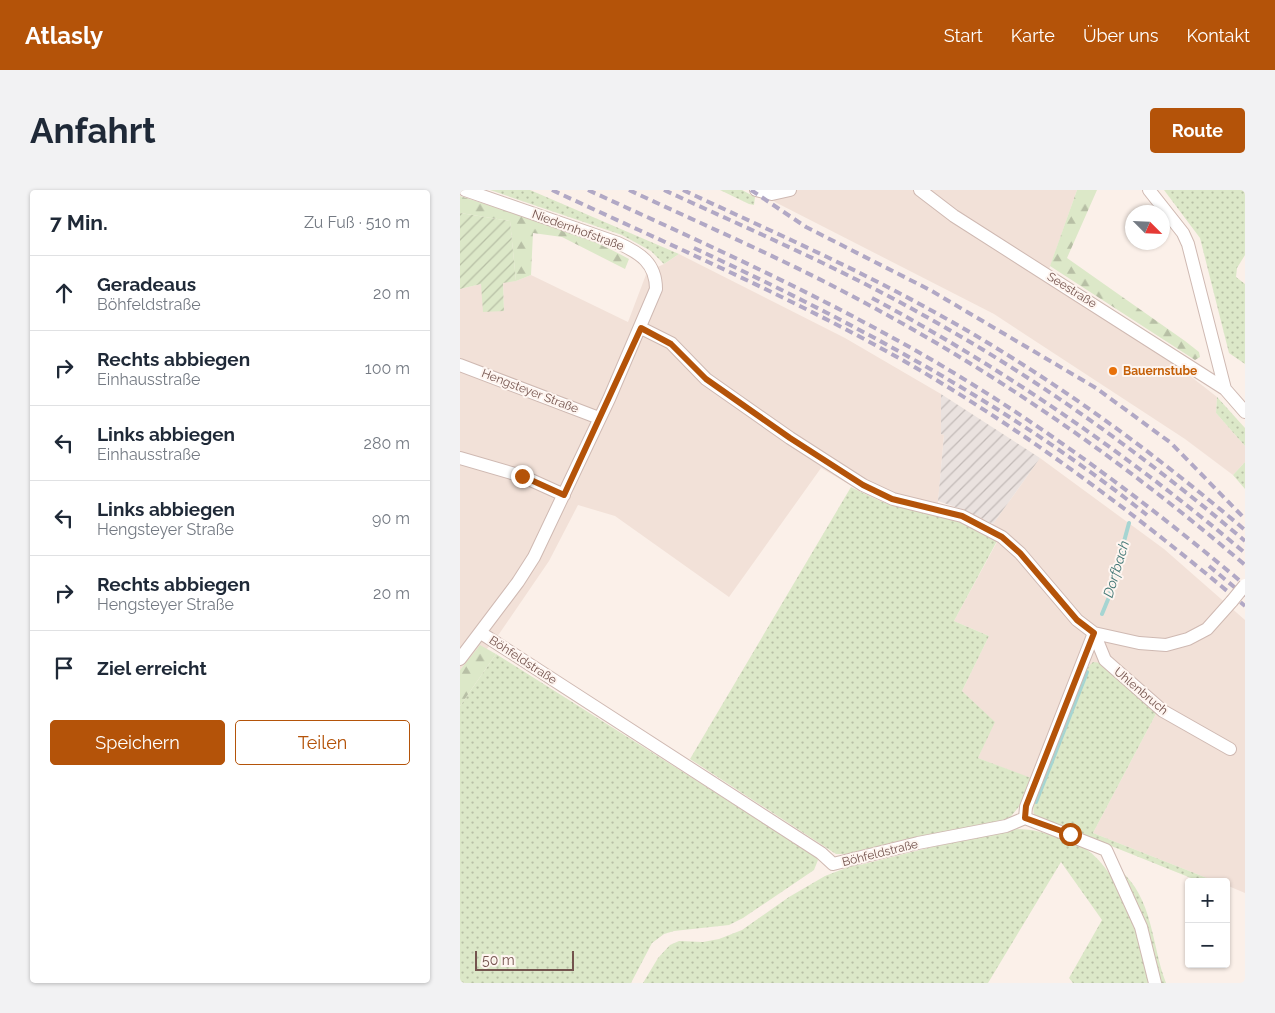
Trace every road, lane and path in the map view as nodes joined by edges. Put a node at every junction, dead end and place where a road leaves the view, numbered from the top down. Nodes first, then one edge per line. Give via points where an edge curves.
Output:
1 (466, 190) edge
2 (756, 190) edge
3 (790, 190) edge
4 (920, 190) edge
5 (1149, 190) edge
6 (641, 328) junction
7 (460, 365) edge
8 (1225, 389) junction
9 (1245, 412) edge
10 (599, 418) junction
11 (460, 458) edge
12 (564, 495) junction
13 (1245, 585) edge
14 (481, 633) junction
15 (1094, 633) junction
16 (462, 652) edge
17 (1230, 749) dead end
18 (1025, 818) junction
19 (1155, 983) edge

1 - 6 street, Niedernhofstraße via 638,252 650,264 656,278 654,296
2 - 3 street via 772,194
4 - 8 street, Seestraße via 954,216
5 - 8 street, Seestraße via 1188,244
6 - 10 street
6 - 15 street via 671,344 706,379 796,443 870,489 892,499 962,516 1002,537 1020,553 1077,620
7 - 10 street, Hengsteyer Straße
8 - 9 street, Seestraße
10 - 12 street
11 - 12 street via 522,476
12 - 14 street via 534,558
13 - 15 street, bridge via 1206,629 1188,639 1166,645
14 - 16 street
14 - 18 street, Böhfeldstraße via 821,853 833,864 1006,826
15 - 17 street, Uhlenbruch via 1105,660 1163,711
15 - 18 street via 1026,806
18 - 19 street via 1106,850 1141,928

